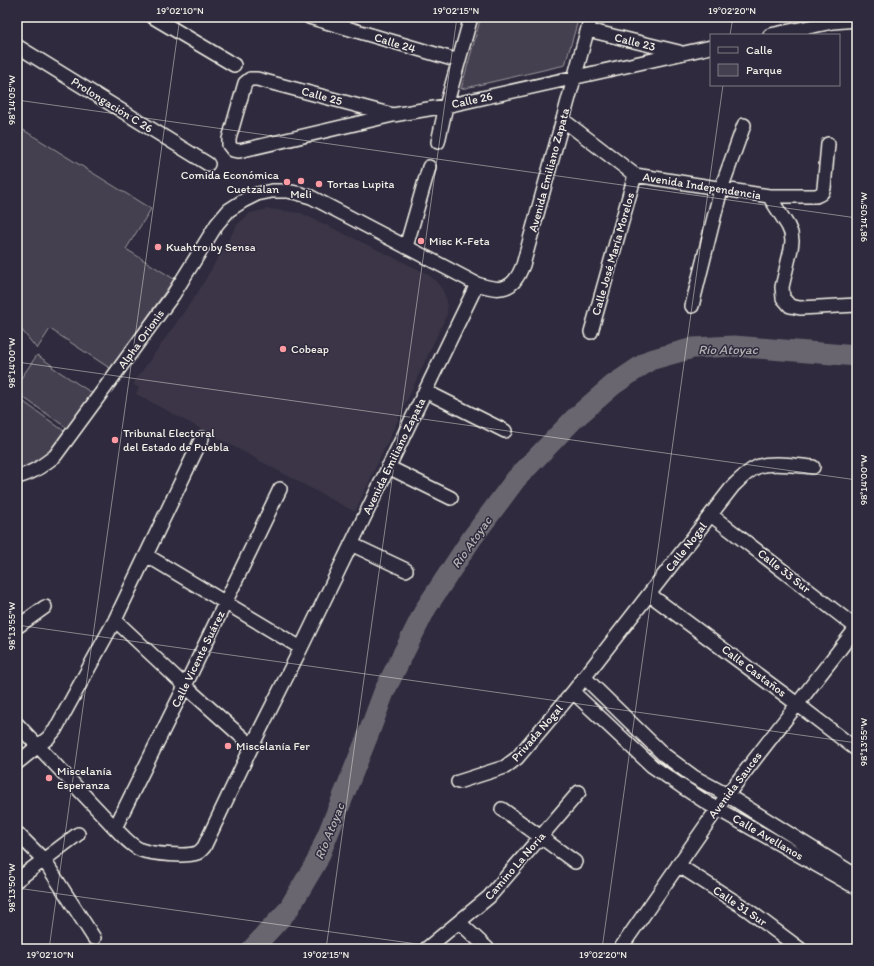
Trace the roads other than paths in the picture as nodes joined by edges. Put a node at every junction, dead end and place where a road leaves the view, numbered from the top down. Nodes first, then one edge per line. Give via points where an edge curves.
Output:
1 (153, 17) edge
2 (309, 17) edge
3 (471, 17) edge
4 (591, 17) edge
5 (815, 17) edge
6 (857, 20) edge
7 (833, 22) junction
8 (588, 30) junction
9 (775, 34) edge
10 (17, 46) edge
11 (710, 47) edge
12 (682, 53) junction
13 (459, 62) junction
14 (234, 66) dead end
15 (574, 78) junction
16 (446, 106) junction
17 (393, 115) junction
18 (563, 120) junction
19 (744, 125) dead end
20 (438, 142) dead end
21 (828, 144) dead end
22 (233, 150) joint
23 (208, 164) dead end
24 (429, 167) dead end
25 (635, 176) junction
26 (721, 189) junction
27 (768, 196) junction
28 (406, 247) junction
29 (477, 284) junction
30 (857, 305) edge
31 (692, 306) dead end
32 (591, 332) dead end
33 (425, 391) junction
34 (505, 431) dead end
35 (202, 438) dead end
36 (388, 467) junction
37 (813, 468) dead end
38 (17, 477) edge
39 (280, 489) dead end
40 (451, 498) dead end
41 (711, 515) junction
42 (351, 544) junction
43 (146, 555) junction
44 (406, 570) dead end
45 (649, 594) junction
46 (225, 603) junction
47 (45, 607) dead end
48 (115, 620) junction
49 (17, 627) edge
50 (857, 627) edge
51 (301, 648) junction
52 (584, 677) junction
53 (185, 686) junction
54 (573, 692) junction
55 (797, 704) junction
56 (17, 724) edge
57 (38, 746) junction
58 (252, 746) junction
59 (857, 750) edge
60 (17, 763) edge
61 (458, 782) dead end
62 (579, 792) dead end
63 (727, 795) junction
64 (718, 808) junction
65 (502, 809) dead end
66 (115, 828) junction
67 (17, 833) edge
68 (78, 834) dead end
69 (540, 838) junction
70 (44, 860) junction
71 (575, 862) dead end
72 (678, 865) junction
73 (857, 876) edge
74 (17, 880) edge
75 (857, 887) edge
76 (459, 922) junction
77 (94, 938) dead end
78 (426, 949) edge
79 (488, 949) edge
80 (620, 949) edge
81 (800, 949) edge

1 - 14 street
2 - 13 street, Calle 24
3 - 13 street
4 - 8 street, Avenida Emiliano Zapata
5 - 7 street
6 - 7 street
7 - 9 street
8 - 12 street, Calle 23
8 - 15 street, Avenida Emiliano Zapata
10 - 23 street, Prolongación C 26
11 - 12 street, Calle 26
12 - 15 street, Calle 26
13 - 16 street
15 - 16 street, Calle 26
15 - 18 street, Avenida Emiliano Zapata
16 - 17 street, Calle 26
16 - 20 street
17 - 22 street, Calle 26 via 240,151
17 - 22 street, Calle 25 via 250,79 245,83 229,140
18 - 25 street, Avenida Independencia
18 - 29 street, Avenida Emiliano Zapata via 523,265 517,278 508,286 498,289
19 - 26 street
21 - 27 street via 824,188 820,195
24 - 28 street
25 - 26 street, Avenida Independencia
25 - 32 street, Calle José María Morelos
26 - 27 street, Avenida Independencia
26 - 31 street
27 - 30 street, Avenida Independencia via 791,233 791,249 782,287 783,298 790,306 800,308
28 - 29 street, Alpha Orionis
28 - 38 street, Alpha Orionis via 311,197 297,193 272,191 243,201 229,210 217,224 174,294 55,456 41,467
29 - 33 street, Avenida Emiliano Zapata
33 - 34 street
33 - 36 street, Avenida Emiliano Zapata
35 - 43 street
36 - 40 street
36 - 42 street, Avenida Emiliano Zapata
37 - 41 street, Calle Nogal via 773,464 758,466 737,482
39 - 46 street, Calle Vicente Suárez
41 - 45 street, Calle Nogal
41 - 50 street, Calle 33 Sur
42 - 44 street
42 - 51 street, Avenida Emiliano Zapata
43 - 46 street
43 - 48 street
45 - 52 street, Calle Nogal
45 - 55 street, Calle Castaños
46 - 51 street
46 - 53 street, Calle Vicente Suárez
47 - 49 street
48 - 53 street
48 - 57 street via 55,730
50 - 55 street, Avenida Sauces
51 - 58 street, Avenida Emiliano Zapata
52 - 54 street, Privada Nogal
52 - 63 street, Calle Avellanos via 663,754 694,777
53 - 58 street
53 - 66 street, Calle Vicente Suárez
54 - 61 street, Privada Nogal via 517,758 505,767
54 - 64 street, Calle Avellanos via 652,766
55 - 59 street, Calle Castaños
55 - 63 street, Avenida Sauces
56 - 57 street
57 - 60 street
57 - 66 street
58 - 66 street, Avenida Emiliano Zapata via 204,847 198,853 155,854 129,842
62 - 69 street, Camino La Noria
63 - 64 street, Avenida Sauces
63 - 73 street, Calle Avellanos
64 - 72 street, Avenida Sauces
64 - 75 street, Calle Avellanos
65 - 69 street
67 - 70 street
68 - 70 street
69 - 71 street
69 - 76 street, Camino La Noria via 489,898
70 - 74 street
70 - 77 street
72 - 80 street, Avenida Sauces
72 - 81 street, Calle 31 Sur via 748,910
76 - 78 street, Camino La Noria
76 - 79 street

